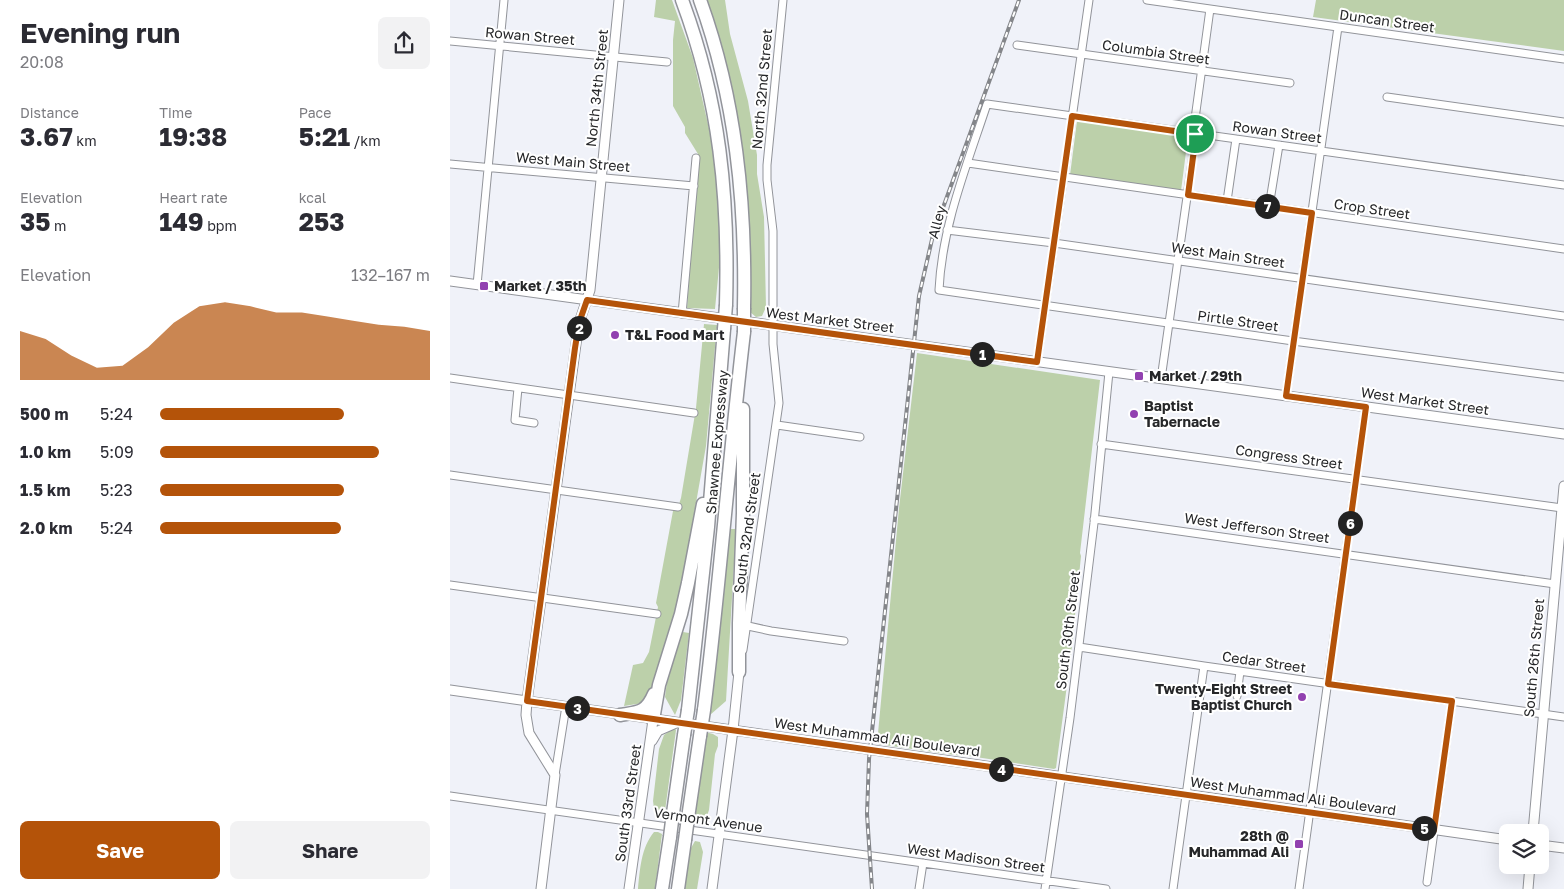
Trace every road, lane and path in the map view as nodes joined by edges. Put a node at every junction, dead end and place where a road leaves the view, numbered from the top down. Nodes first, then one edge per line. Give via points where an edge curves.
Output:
1 (504, 0) edge
2 (619, 0) edge
3 (682, 0) edge
4 (700, 0) edge
5 (782, 0) edge
6 (1089, 0) edge
7 (1147, 0) edge
8 (1187, 3) edge
9 (1210, 9) junction
10 (1338, 27) junction
11 (450, 41) edge
12 (1018, 44) dead end
13 (500, 46) junction
14 (1081, 54) junction
15 (614, 56) junction
16 (1564, 59) edge
17 (667, 62) dead end
18 (1200, 71) junction
19 (1290, 83) dead end
20 (1387, 97) dead end
21 (987, 104) joint
22 (1072, 116) junction
23 (1564, 122) edge
24 (1195, 134) junction
25 (1236, 139) junction
26 (1279, 145) junction
27 (1321, 151) junction
28 (696, 158) dead end
29 (968, 163) junction
30 (450, 164) edge
31 (488, 167) junction
32 (1064, 177) junction
33 (602, 178) junction
34 (767, 180) joint
35 (694, 186) junction
36 (1564, 186) edge
37 (1188, 195) junction
38 (1227, 201) junction
39 (1269, 207) junction
40 (1312, 213) junction
41 (947, 230) junction
42 (1054, 243) junction
43 (1564, 249) edge
44 (1178, 261) junction
45 (1302, 279) junction
46 (450, 281) edge
47 (477, 285) junction
48 (939, 290) joint
49 (587, 300) junction
50 (1045, 306) junction
51 (682, 314) junction
52 (1564, 316) edge
53 (1169, 323) junction
54 (773, 326) junction
55 (744, 332) junction
56 (1293, 341) junction
57 (1037, 362) junction
58 (1109, 372) junction
59 (1564, 377) edge
60 (450, 378) edge
61 (1161, 379) junction
62 (518, 388) junction
63 (569, 395) junction
64 (1286, 396) junction
65 (1366, 407) junction
66 (694, 413) dead end
67 (534, 423) dead end
68 (777, 424) junction
69 (716, 425) junction
70 (1564, 434) edge
71 (860, 436) dead end
72 (1101, 444) junction
73 (450, 475) edge
74 (1356, 479) junction
75 (555, 489) junction
76 (1564, 491) edge
77 (678, 507) dead end
78 (1562, 508) junction
79 (1094, 519) junction
80 (1346, 555) junction
81 (450, 585) edge
82 (1560, 585) edge
83 (540, 598) junction
84 (657, 614) dead end
85 (748, 626) junction
86 (844, 641) dead end
87 (1079, 647) junction
88 (1204, 666) junction
89 (1240, 671) junction
90 (739, 672) junction
91 (1328, 684) junction
92 (659, 685) junction
93 (450, 690) edge
94 (1237, 696) dead end
95 (527, 701) junction
96 (1452, 701) junction
97 (566, 706) junction
98 (1543, 714) junction
99 (620, 715) junction
100 (1564, 717) edge
101 (653, 720) junction
102 (679, 722) junction
103 (733, 730) junction
104 (650, 746) junction
105 (555, 775) junction
106 (1060, 777) junction
107 (1186, 794) junction
108 (450, 796) edge
109 (552, 810) junction
110 (1310, 812) junction
111 (639, 823) junction
112 (1534, 824) edge
113 (1434, 830) junction
114 (719, 834) junction
115 (1499, 839) edge
116 (1549, 846) edge
117 (1564, 848) edge
118 (843, 852) joint
119 (922, 863) junction
120 (1529, 874) edge
121 (1046, 880) junction
122 (1427, 882) dead end
123 (541, 889) edge
124 (629, 889) edge
125 (662, 889) edge
126 (678, 889) edge
127 (712, 889) edge
128 (919, 889) edge
129 (1045, 889) edge
130 (1106, 889) edge
131 (1173, 889) edge
132 (1299, 889) edge
133 (1528, 889) edge

1 - 13 street
2 - 15 street, North 34th Street
3 - 69 highway, Shawnee Expressway, bridge via 706,76 719,147 726,217 726,305
4 - 55 highway, Shawnee Expressway, bridge via 726,90 737,149 744,222
5 - 34 street, North 32nd Street
6 - 14 street
7 - 8 street, Duncan Street
8 - 9 street, Duncan Street
9 - 10 street, Duncan Street
9 - 18 street
10 - 16 street, Duncan Street
10 - 27 street
11 - 13 street, Rowan Street
12 - 14 street, Columbia Street
13 - 15 street, Rowan Street
13 - 31 street
14 - 18 street, Columbia Street
14 - 22 street
15 - 17 street, Rowan Street
15 - 33 street, North 34th Street
18 - 19 street, Columbia Street
18 - 24 street
20 - 23 street
21 - 22 street, Rowan Street
21 - 29 street, Alley
22 - 24 street, Rowan Street
22 - 32 street
24 - 25 street, Rowan Street
24 - 37 street
25 - 26 street, Rowan Street
25 - 38 street
26 - 27 street, Rowan Street
26 - 39 street
27 - 36 street, Rowan Street
27 - 40 street
28 - 35 street
29 - 32 street, Crop Street
29 - 41 street, Alley
30 - 31 street, West Main Street
31 - 33 street, West Main Street
31 - 47 street
32 - 37 street, Crop Street
32 - 42 street
33 - 35 street, West Main Street
33 - 49 street, North 34th Street
34 - 54 street, South 32nd Street via 773,231
35 - 51 street
37 - 38 street, Crop Street
37 - 44 street
38 - 39 street, Crop Street
39 - 40 street, Crop Street
40 - 43 street, Crop Street
40 - 45 street
41 - 42 street, West Main Street
41 - 48 street, Alley
42 - 44 street, West Main Street
42 - 50 street
44 - 45 street, West Main Street
44 - 53 street
45 - 52 street, West Main Street
45 - 56 street
46 - 47 street, West Market Street
47 - 49 street, West Market Street
48 - 50 street, Pirtle Street
49 - 51 street, West Market Street
49 - 63 street, North 34th Street via 579,323
50 - 53 street, Pirtle Street
50 - 57 street
51 - 54 street, West Market Street
53 - 56 street, Pirtle Street
53 - 61 street
54 - 57 street, West Market Street
54 - 68 street, South 32nd Street via 779,403
55 - 90 highway
55 - 126 highway, Shawnee Expressway, bridge via 715,622
56 - 59 street, Pirtle Street
56 - 64 street
57 - 58 street, West Market Street
58 - 61 street, West Market Street
58 - 72 street, South 30th Street
60 - 62 street
61 - 64 street, West Market Street
62 - 63 street
62 - 67 street via 515,420
63 - 66 street
63 - 75 street, North 34th Street
64 - 65 street, West Market Street
65 - 70 street, West Market Street
65 - 74 street
68 - 71 street
68 - 85 street, South 32nd Street
69 - 92 highway via 688,583
69 - 125 highway, Shawnee Expressway, bridge via 688,710
72 - 74 street, Congress Street
72 - 79 street, South 30th Street
73 - 75 street
74 - 78 street, Congress Street
74 - 80 street
75 - 77 street
75 - 83 street, North 34th Street
76 - 78 street, South 26th Street
78 - 82 street, South 26th Street
79 - 80 street, West Jefferson Street
79 - 87 street, South 30th Street
80 - 82 street, West Jefferson Street
80 - 91 street
81 - 83 street
82 - 98 street, South 26th Street
83 - 84 street
83 - 95 street, North 34th Street
85 - 86 street
85 - 90 street, South 32nd Street
87 - 88 street, Cedar Street
87 - 106 street, South 30th Street
88 - 89 street, Cedar Street
88 - 107 street
89 - 91 street, Cedar Street
89 - 94 street
90 - 103 street, South 32nd Street
91 - 96 street, Cedar Street
91 - 110 street
92 - 99 highway via 645,709
92 - 101 highway
93 - 95 street, West Muhammad Ali Boulevard
95 - 97 street, West Muhammad Ali Boulevard
95 - 105 street, North 34th Street via 529,733
96 - 98 street, Cedar Street
96 - 113 street
97 - 99 street, West Muhammad Ali Boulevard
97 - 105 street
98 - 100 street, Cedar Street
98 - 112 street, South 26th Street
99 - 101 street, West Muhammad Ali Boulevard
101 - 102 street, West Muhammad Ali Boulevard
101 - 104 street, South 33rd Street
102 - 103 street, West Muhammad Ali Boulevard
102 - 104 street via 658,731
103 - 106 street, West Muhammad Ali Boulevard
103 - 114 street, South 32nd Street
104 - 111 street, South 33rd Street
105 - 109 street
106 - 107 street, West Muhammad Ali Boulevard
106 - 121 street, South 30th Street
107 - 110 street, West Muhammad Ali Boulevard
107 - 131 street
108 - 109 street, Vermont Avenue
109 - 111 street, Vermont Avenue
109 - 123 street
110 - 113 street, West Muhammad Ali Boulevard
110 - 132 street
111 - 114 street, Vermont Avenue
111 - 124 street, South 33rd Street
113 - 115 street, West Muhammad Ali Boulevard
113 - 122 street
114 - 118 street, Vermont Avenue
114 - 127 street, South 32nd Street
116 - 117 street
118 - 119 street, West Madison Street
119 - 121 street, West Madison Street
119 - 128 street
120 - 133 street
121 - 129 street, South 30th Street
121 - 130 street, West Madison Street

